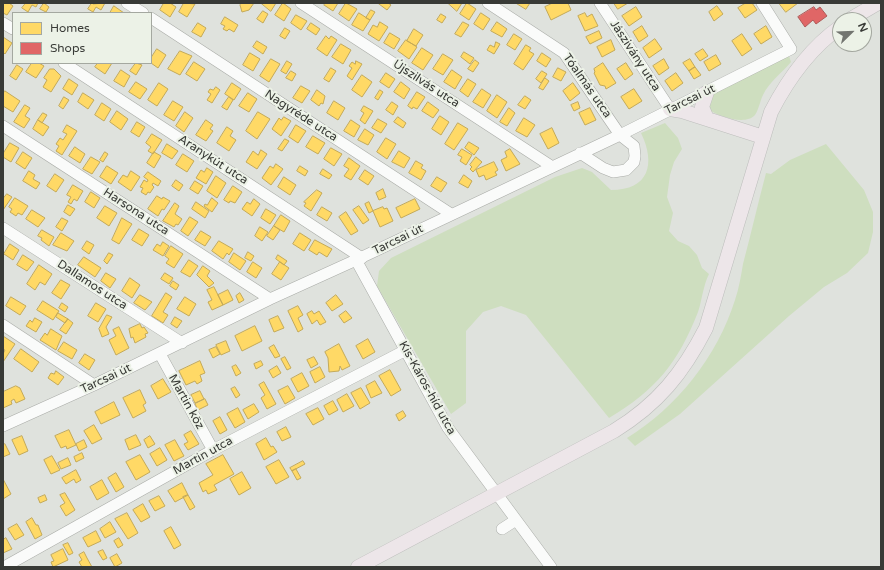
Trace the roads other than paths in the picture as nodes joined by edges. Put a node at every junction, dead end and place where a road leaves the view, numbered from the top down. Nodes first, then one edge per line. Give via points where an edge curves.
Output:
1 (127, 3) edge
2 (301, 3) edge
3 (488, 3) edge
4 (600, 3) edge
5 (762, 3) edge
6 (878, 3) edge
7 (141, 12) edge
8 (863, 12) edge
9 (152, 19) edge
10 (3, 23) edge
11 (12, 29) edge
12 (832, 34) edge
13 (66, 64) edge
14 (707, 92) junction
15 (670, 109) junction
16 (707, 119) junction
17 (3, 126) edge
18 (620, 135) junction
19 (763, 137) junction
20 (580, 153) junction
21 (551, 166) junction
22 (451, 214) junction
23 (3, 228) edge
24 (359, 259) junction
25 (270, 299) junction
26 (3, 325) edge
27 (182, 343) junction
28 (406, 350) junction
29 (160, 354) junction
30 (94, 386) junction
31 (5, 423) edge
32 (213, 450) junction
33 (496, 494) junction
34 (516, 520) junction
35 (502, 529) dead end
36 (4, 567) edge
37 (358, 567) edge
38 (551, 567) edge

1 - 7 street
2 - 21 street, Újszilvás utca
3 - 18 street, Tóalmás utca via 564,53
4 - 15 street, Jászivány utca
5 - 14 street, Tarcsai út via 791,49
6 - 8 main road
9 - 22 street, Nagyréde utca
10 - 11 street
12 - 19 main road via 810,54 788,82 771,112
13 - 24 street, Aranykút utca
14 - 15 street, Tarcsai út
14 - 16 main road via 702,107
15 - 16 main road via 682,110
15 - 18 street, Tarcsai út
16 - 19 main road
17 - 25 street, Harsona utca
18 - 20 street, Tarcsai út
18 - 20 street, Tóalmás utca via 634,146 635,151 634,162 626,170 613,172
19 - 33 main road via 706,328 679,374 659,398 637,417
20 - 21 street, Tarcsai út
21 - 22 street, Tarcsai út
22 - 24 street, Tarcsai út
23 - 27 street, Dallamos utca
24 - 25 street, Tarcsai út
24 - 28 street, Kis-Káros-híd utca
25 - 27 street, Tarcsai út
26 - 30 street
27 - 29 street, Tarcsai út
28 - 32 street, Martin utca
28 - 33 street, Kis-Káros-híd utca via 448,428
29 - 30 street, Tarcsai út
29 - 32 street, Martin köz
30 - 31 street, Tarcsai út
32 - 36 street, Martin utca
33 - 34 street, Kis-Káros-híd utca
33 - 37 main road
34 - 35 street
34 - 38 street, Kis-Káros-híd utca

